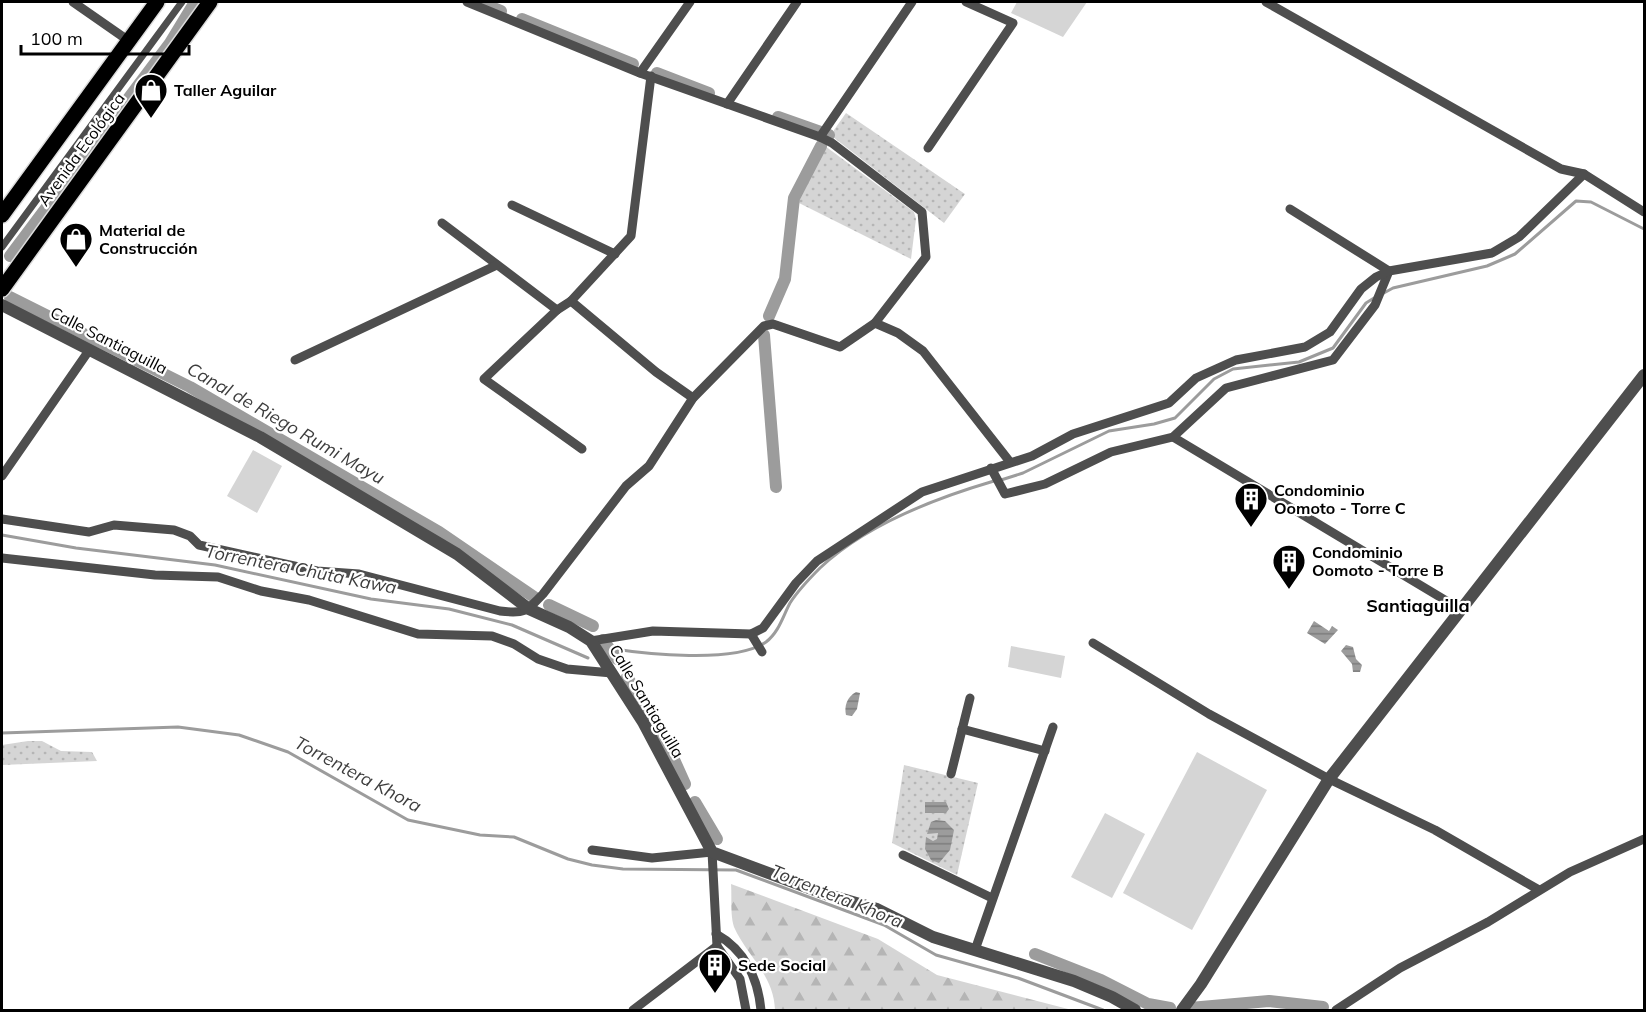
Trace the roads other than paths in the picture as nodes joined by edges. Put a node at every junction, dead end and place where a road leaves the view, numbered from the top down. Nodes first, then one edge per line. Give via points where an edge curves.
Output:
1 (73, 2) edge
2 (157, 2) edge
3 (182, 2) edge
4 (210, 2) edge
5 (467, 2) edge
6 (690, 2) edge
7 (797, 2) edge
8 (912, 2) edge
9 (966, 2) edge
10 (1266, 2) edge
11 (129, 41) junction
12 (640, 73) junction
13 (651, 76) junction
14 (727, 104) junction
15 (820, 137) junction
16 (928, 148) dead end
17 (1584, 174) junction
18 (513, 205) dead end
19 (1290, 209) dead end
20 (1644, 212) edge
21 (2, 215) edge
22 (442, 223) dead end
23 (2, 247) edge
24 (615, 254) junction
25 (497, 265) junction
26 (1389, 271) junction
27 (2, 290) edge
28 (571, 301) junction
29 (2, 305) edge
30 (557, 310) junction
31 (875, 323) junction
32 (90, 349) junction
33 (295, 360) dead end
34 (1644, 375) edge
35 (693, 398) junction
36 (1173, 437) junction
37 (582, 449) dead end
38 (1010, 462) junction
39 (991, 468) junction
40 (2, 476) edge
41 (2, 519) edge
42 (2, 558) edge
43 (529, 609) junction
44 (1460, 609) junction
45 (754, 639) junction
46 (591, 641) junction
47 (1093, 643) dead end
48 (762, 652) dead end
49 (610, 671) junction
50 (970, 698) dead end
51 (1053, 727) dead end
52 (962, 729) junction
53 (1045, 751) junction
54 (951, 774) dead end
55 (1329, 779) junction
56 (1644, 839) edge
57 (592, 850) dead end
58 (713, 855) junction
59 (903, 855) dead end
60 (1539, 890) junction
61 (992, 898) junction
62 (716, 934) junction
63 (717, 946) junction
64 (975, 950) junction
65 (633, 1011) edge
66 (746, 1011) edge
67 (761, 1011) edge
68 (1135, 1011) edge
69 (1182, 1011) edge
70 (1336, 1011) edge

1 - 11 street
2 - 11 main road, Avenida Ecológica
3 - 23 street
4 - 27 main road, Avenida Ecológica
5 - 12 street
6 - 12 street
7 - 14 street
8 - 15 street
9 - 16 street via 1013,23
10 - 17 street via 1561,169
11 - 21 main road, Avenida Ecológica
12 - 13 street
13 - 14 street
13 - 24 street via 631,236
14 - 15 street
15 - 31 street via 921,212 926,257
17 - 20 street
17 - 26 street via 1520,237 1492,253
18 - 24 street
19 - 26 street
22 - 25 street
24 - 28 street
25 - 30 street
25 - 33 street
26 - 36 street via 1375,305 1333,360 1226,388
26 - 38 street via 1361,289 1330,332 1305,346 1236,360 1196,378 1169,403 1073,434 1032,456
28 - 30 street
28 - 35 street
29 - 32 street, Calle Santiaguilla
30 - 37 street via 484,380
31 - 35 street via 840,347 773,324 764,326
31 - 38 street via 923,351
32 - 40 street
32 - 43 street, Calle Santiaguilla via 260,437 456,554
34 - 44 street
35 - 43 street via 649,466 626,486
36 - 39 street via 1112,452 1045,484 1011,493 1005,494
36 - 44 street
38 - 39 street
39 - 45 street via 922,492 817,561
41 - 43 street via 89,532 114,525 174,530 190,536 199,545 255,559 317,571 360,574 500,611 519,614
42 - 49 street via 155,575 218,577 418,634 492,636 567,669
43 - 46 street, Calle Santiaguilla
44 - 55 street
45 - 46 street via 653,631
45 - 48 street
46 - 49 street, Calle Santiaguilla
47 - 55 street via 1209,714
49 - 58 street, Calle Santiaguilla via 643,722
50 - 52 street
51 - 53 street
52 - 53 street
52 - 54 street
53 - 61 street
55 - 60 street via 1435,830
55 - 69 street
56 - 60 street
57 - 58 street via 652,858
58 - 62 street
58 - 64 street via 877,909 933,937
59 - 61 street
60 - 70 street via 1400,968
61 - 64 street
62 - 63 street
62 - 67 street via 729,941 748,966 756,982
63 - 65 street
63 - 66 street via 740,979
64 - 68 street via 1074,981

